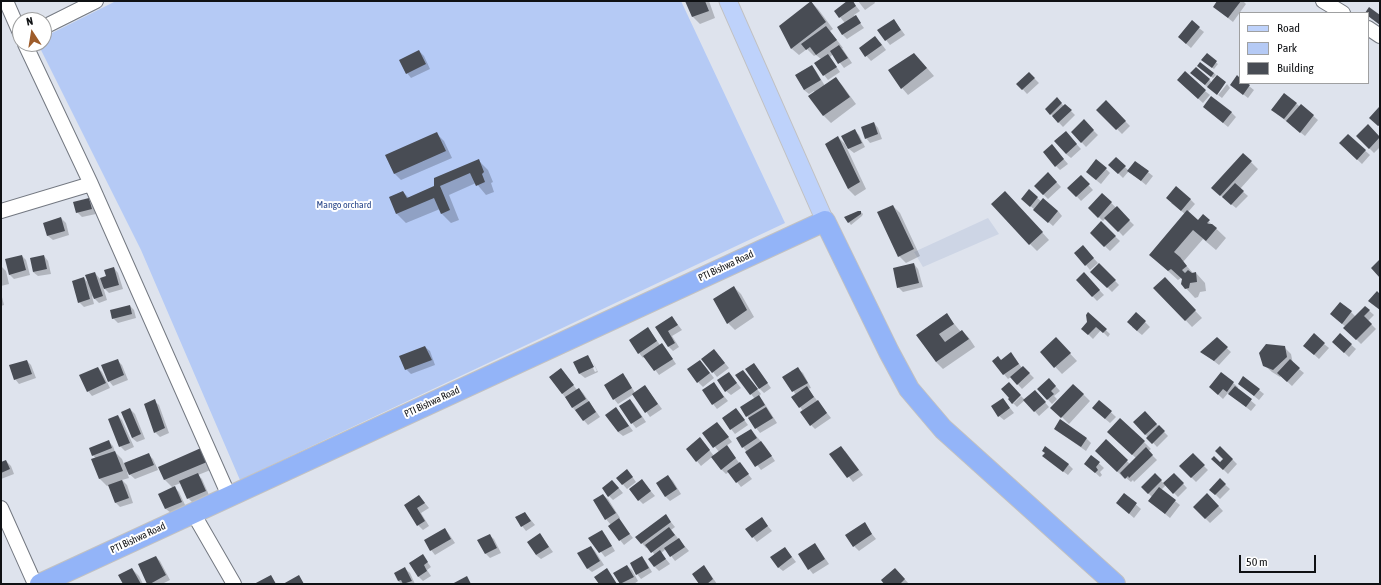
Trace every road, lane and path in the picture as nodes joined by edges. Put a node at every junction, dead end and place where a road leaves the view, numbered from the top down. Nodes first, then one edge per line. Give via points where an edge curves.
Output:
1 (6, 1) edge
2 (96, 1) edge
3 (728, 1) edge
4 (1323, 1) edge
5 (1341, 12) edge
6 (12, 15) edge
7 (52, 23) edge
8 (1369, 29) edge
9 (1380, 36) edge
10 (29, 52) edge
11 (90, 184) junction
12 (1, 211) edge
13 (825, 221) junction
14 (229, 496) junction
15 (1, 508) edge
16 (193, 513) junction
17 (35, 584) edge
18 (40, 584) edge
19 (234, 584) edge
20 (1115, 584) edge

1 - 6 street
2 - 7 street
3 - 13 main road
4 - 5 street
8 - 9 street
10 - 11 street
11 - 12 street
11 - 14 street
13 - 14 highway, PTI Bishwa Road
13 - 20 highway via 909,389 943,429
14 - 16 highway, PTI Bishwa Road
15 - 17 street
16 - 18 highway, PTI Bishwa Road
16 - 19 street

